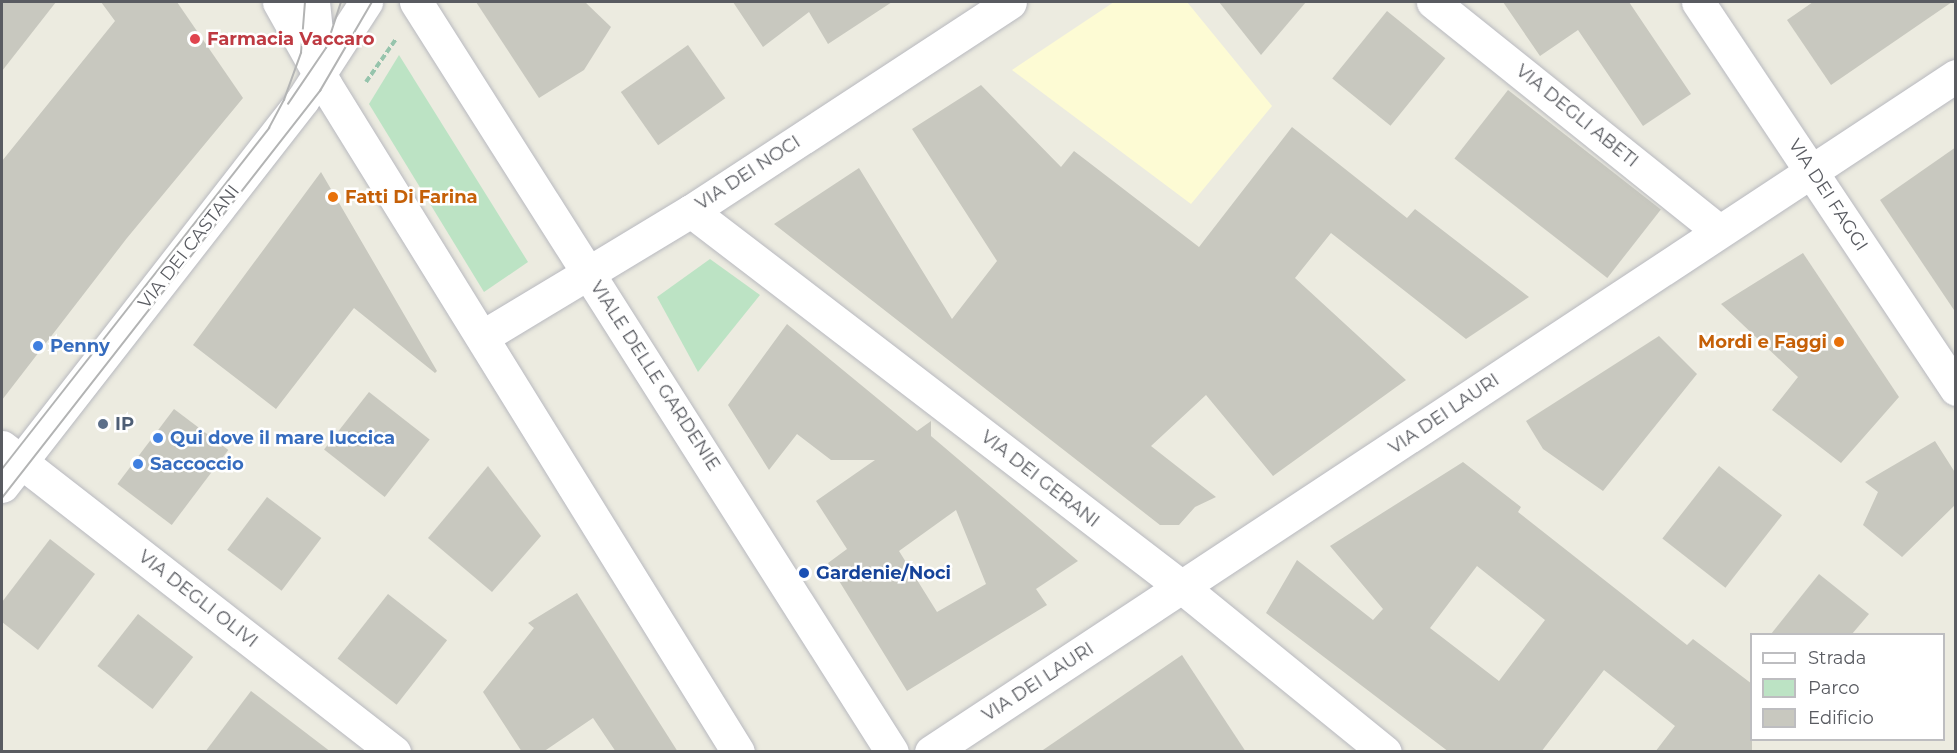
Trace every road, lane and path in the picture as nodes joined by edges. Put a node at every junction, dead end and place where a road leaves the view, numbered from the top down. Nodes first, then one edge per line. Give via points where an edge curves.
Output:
1 (279, 2) edge
2 (314, 2) edge
3 (341, 2) edge
4 (366, 2) edge
5 (1010, 2) edge
6 (1433, 2) edge
7 (1698, 2) edge
8 (410, 15) edge
9 (320, 75) junction
10 (1956, 76) edge
11 (359, 92) dead end
12 (1812, 171) junction
13 (691, 211) junction
14 (1719, 231) junction
15 (589, 274) junction
16 (482, 337) junction
17 (1956, 389) edge
18 (8, 465) edge
19 (1183, 588) junction
20 (394, 752) edge
21 (738, 752) edge
22 (892, 752) edge
23 (931, 752) edge
24 (1385, 752) edge

1 - 9 street
2 - 9 street
3 - 9 street
4 - 9 street, VIA DEI CASTANI
5 - 13 street, VIA DEI NOCI
6 - 14 street, VIA DEGLI ABETI
7 - 12 street, VIA DEI FAGGI
8 - 11 path
8 - 15 street, VIALE DELLE GARDENIE
9 - 16 street
9 - 18 street, VIA DEI CASTANI
10 - 12 street, VIA DEI LAURI
12 - 14 street, VIA DEI LAURI
12 - 17 street, VIA DEI FAGGI
13 - 15 street, VIA DEI NOCI
13 - 19 street, VIA DEI GERANI
14 - 19 street, VIA DEI LAURI
15 - 16 street, VIA DEI NOCI
15 - 22 street, VIALE DELLE GARDENIE
16 - 21 street
18 - 20 street, VIA DEGLI OLIVI
19 - 23 street, VIA DEI LAURI
19 - 24 street, VIA DEI GERANI

